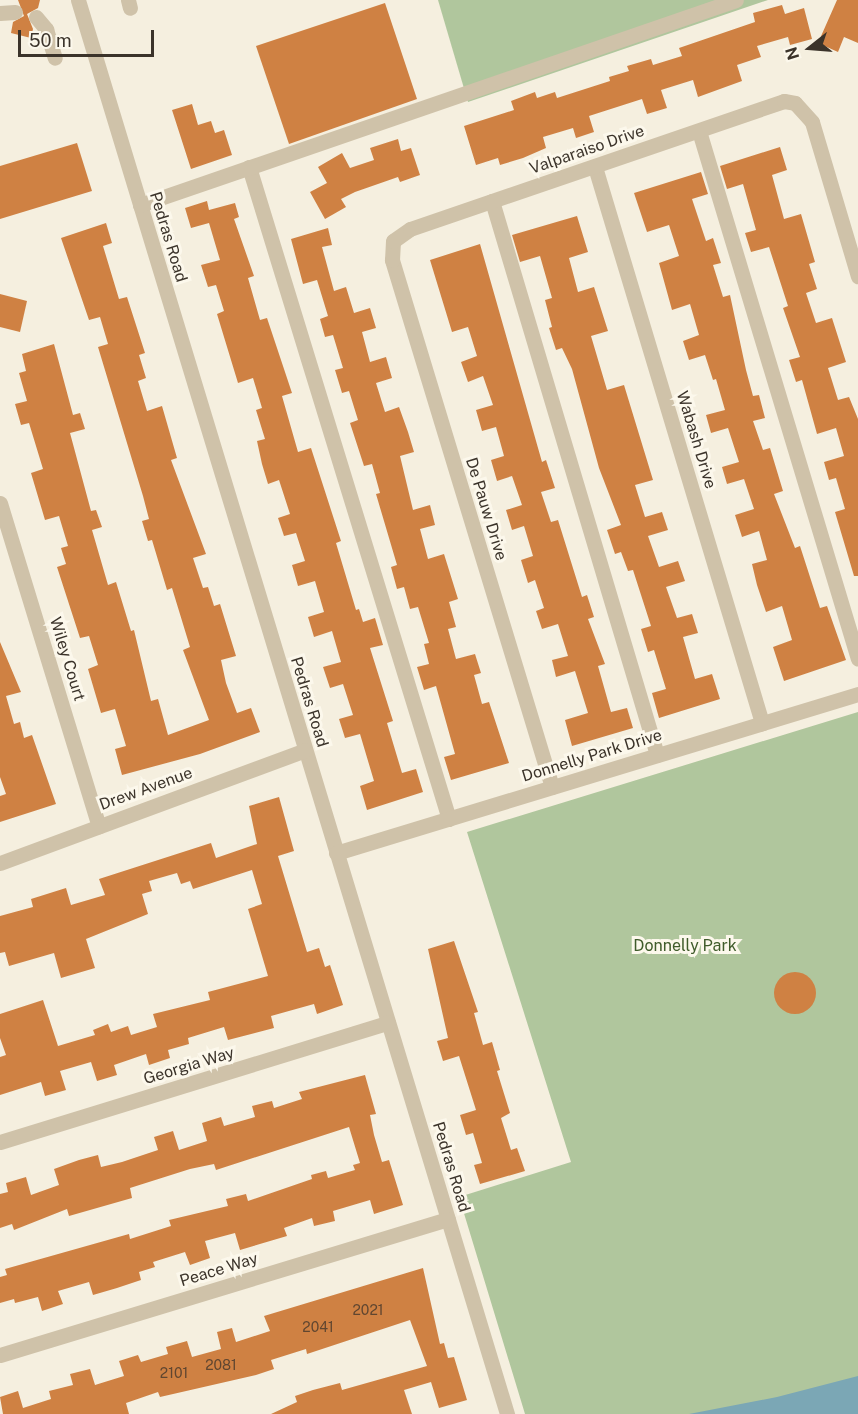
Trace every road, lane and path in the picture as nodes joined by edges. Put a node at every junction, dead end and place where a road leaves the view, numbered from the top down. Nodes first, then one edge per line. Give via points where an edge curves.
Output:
1 (78, 0) edge
2 (736, 0) edge
3 (36, 17) dead end
4 (55, 58) dead end
5 (699, 131) junction
6 (249, 167) junction
7 (595, 167) junction
8 (492, 201) junction
9 (140, 205) junction
10 (393, 241) joint
11 (858, 276) edge
12 (0, 503) edge
13 (858, 659) edge
14 (858, 694) edge
15 (762, 723) junction
16 (305, 750) junction
17 (657, 755) junction
18 (552, 787) junction
19 (449, 819) junction
20 (99, 826) junction
21 (336, 853) junction
22 (0, 863) edge
23 (388, 1023) junction
24 (0, 1142) edge
25 (448, 1219) junction
26 (0, 1355) edge
27 (507, 1414) edge

1 - 9 street, Pedras Road
2 - 6 street
3 - 4 street via 46,29
5 - 7 street, Valparaiso Drive
5 - 11 street, Valparaiso Drive via 773,103 795,103 812,122
5 - 13 street
6 - 9 street
6 - 19 street
7 - 8 street, Valparaiso Drive
7 - 15 street, Wabash Drive
8 - 10 street, Valparaiso Drive via 410,229
8 - 17 street
9 - 16 street, Pedras Road
10 - 18 street, De Pauw Drive via 392,260
12 - 20 street, Wiley Court
14 - 15 street, Donnelly Park Drive
15 - 17 street, Donnelly Park Drive
16 - 20 street, Drew Avenue
16 - 21 street, Pedras Road
17 - 18 street, Donnelly Park Drive
18 - 19 street, Donnelly Park Drive
19 - 21 street, Donnelly Park Drive
20 - 22 street, Drew Avenue
21 - 23 street, Pedras Road
23 - 24 street, Georgia Way
23 - 25 street, Pedras Road
25 - 26 street, Peace Way
25 - 27 street, Pedras Road

